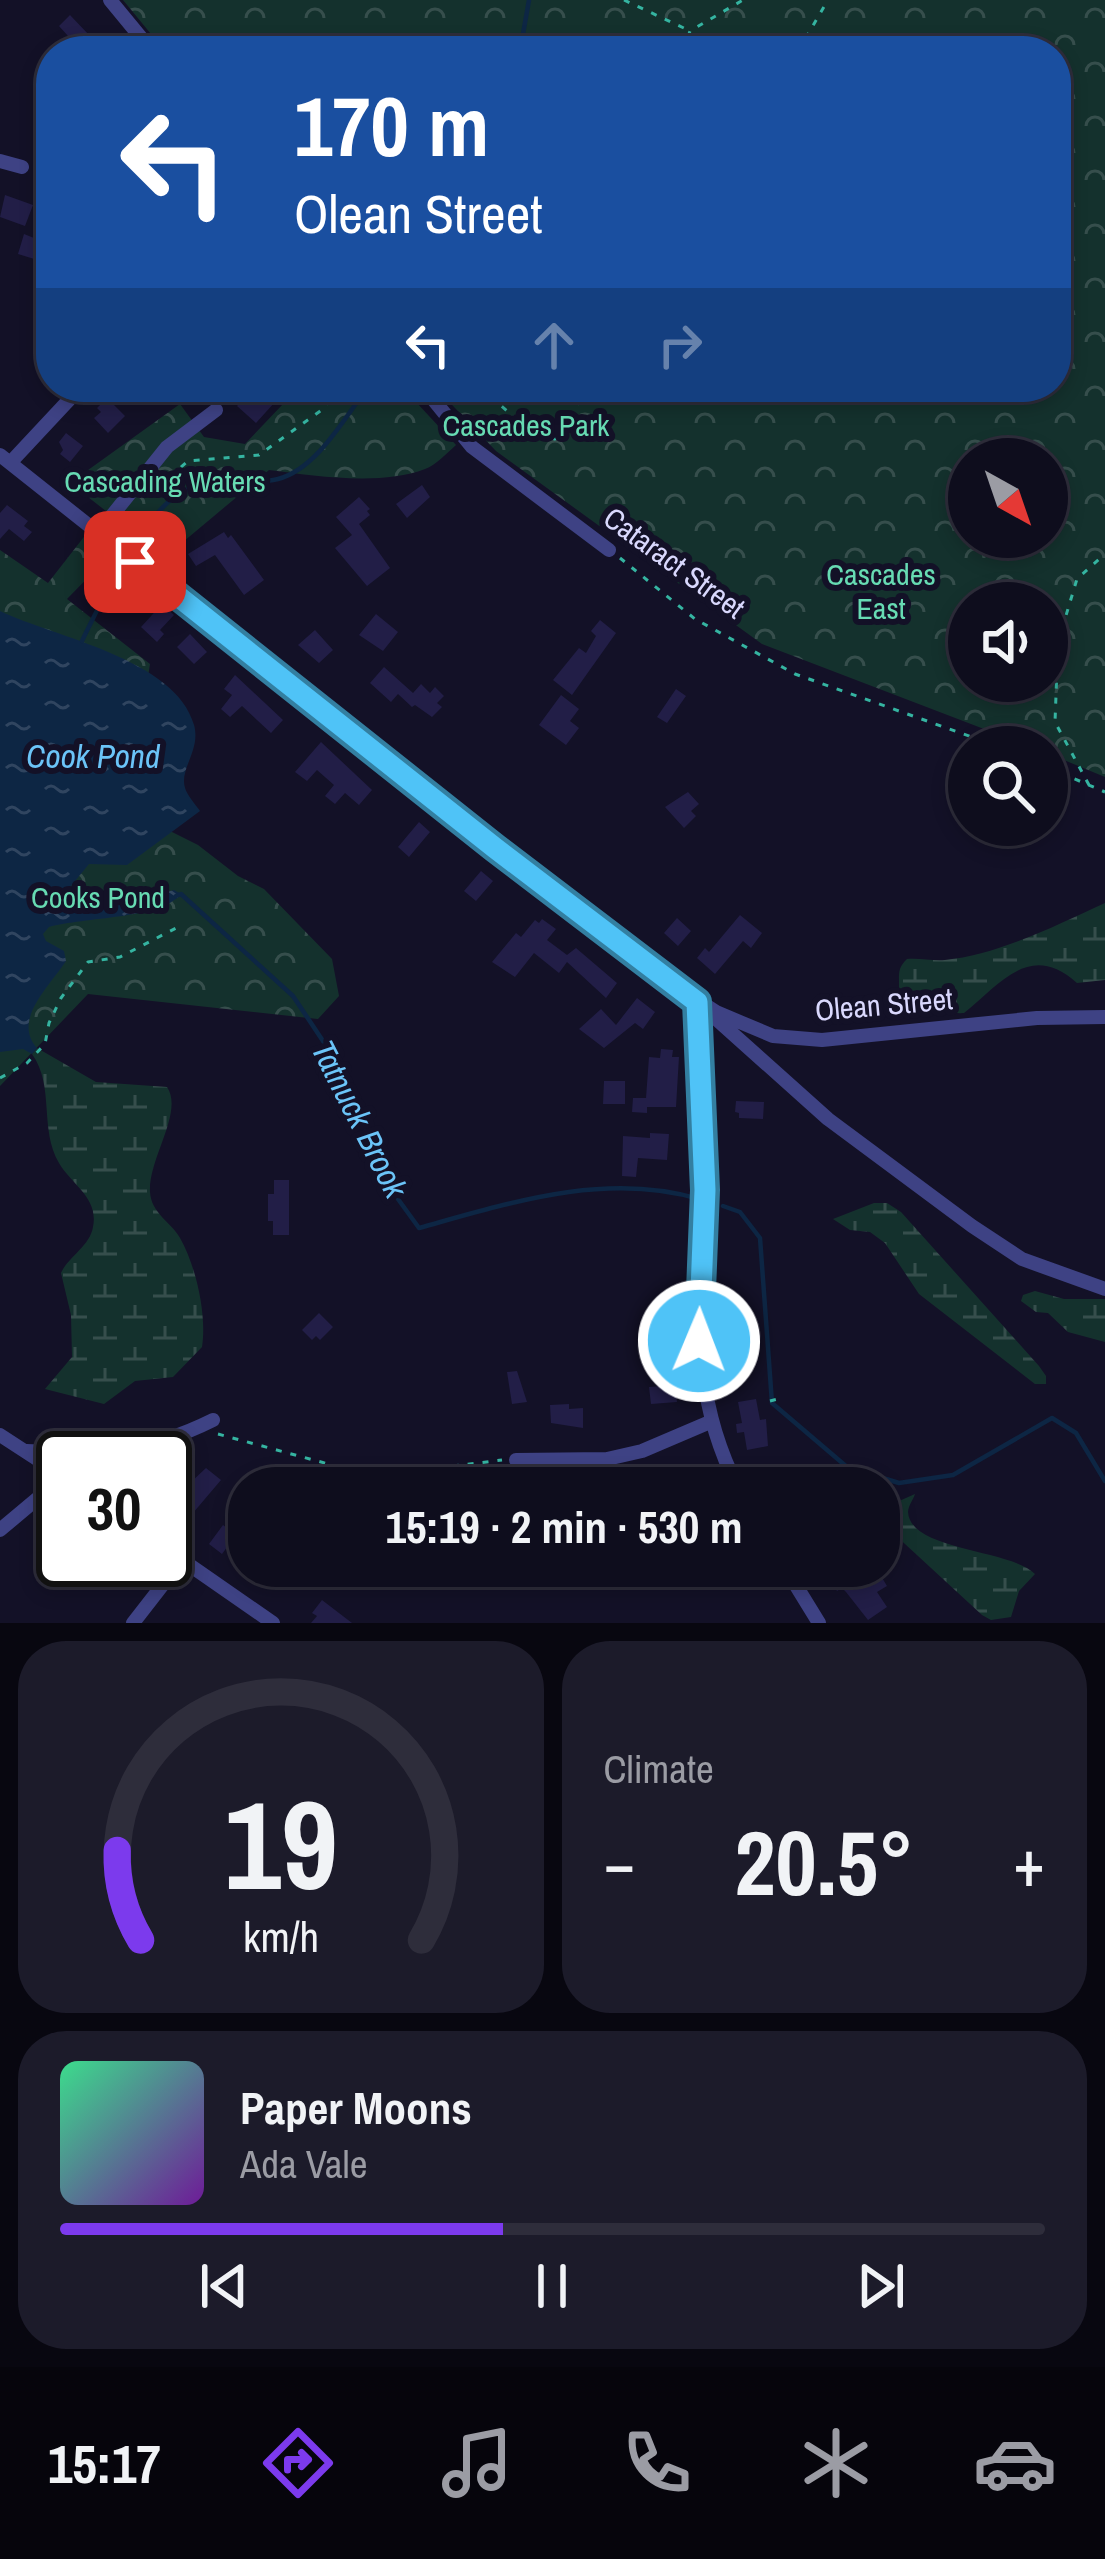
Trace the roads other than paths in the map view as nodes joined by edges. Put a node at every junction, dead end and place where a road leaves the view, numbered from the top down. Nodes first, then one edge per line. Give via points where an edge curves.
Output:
1 (110, 0) edge
2 (140, 36) edge
3 (0, 160) edge
4 (22, 167) dead end
5 (65, 402) edge
6 (435, 402) edge
7 (216, 410) dead end
8 (5, 459) edge
9 (98, 533) junction
10 (609, 550) road end
11 (697, 1002) junction
12 (1105, 1017) edge
13 (1105, 1288) edge
14 (710, 1423) junction
15 (213, 1427) road end
16 (0, 1435) edge
17 (26, 1451) junction
18 (36, 1458) edge
19 (516, 1460) road end
20 (729, 1467) edge
21 (36, 1500) edge
22 (0, 1530) edge
23 (192, 1566) edge
24 (161, 1587) edge
25 (797, 1587) edge
26 (133, 1623) edge
27 (273, 1623) edge
28 (819, 1623) edge

1 - 2 street
3 - 4 street
5 - 8 street
6 - 10 street, Cataract Street via 472,447
7 - 9 street via 167,447
8 - 9 street, Olean Street
9 - 11 street, Olean Street
11 - 12 street, Olean Street via 772,1036 822,1040
11 - 13 street via 828,1119 972,1226 1036,1266
11 - 14 street via 705,1190 698,1328
14 - 19 street via 608,1459
14 - 20 street
15 - 17 street via 128,1451
16 - 17 street
17 - 18 street
21 - 22 street
23 - 27 street
24 - 26 street
25 - 28 street

